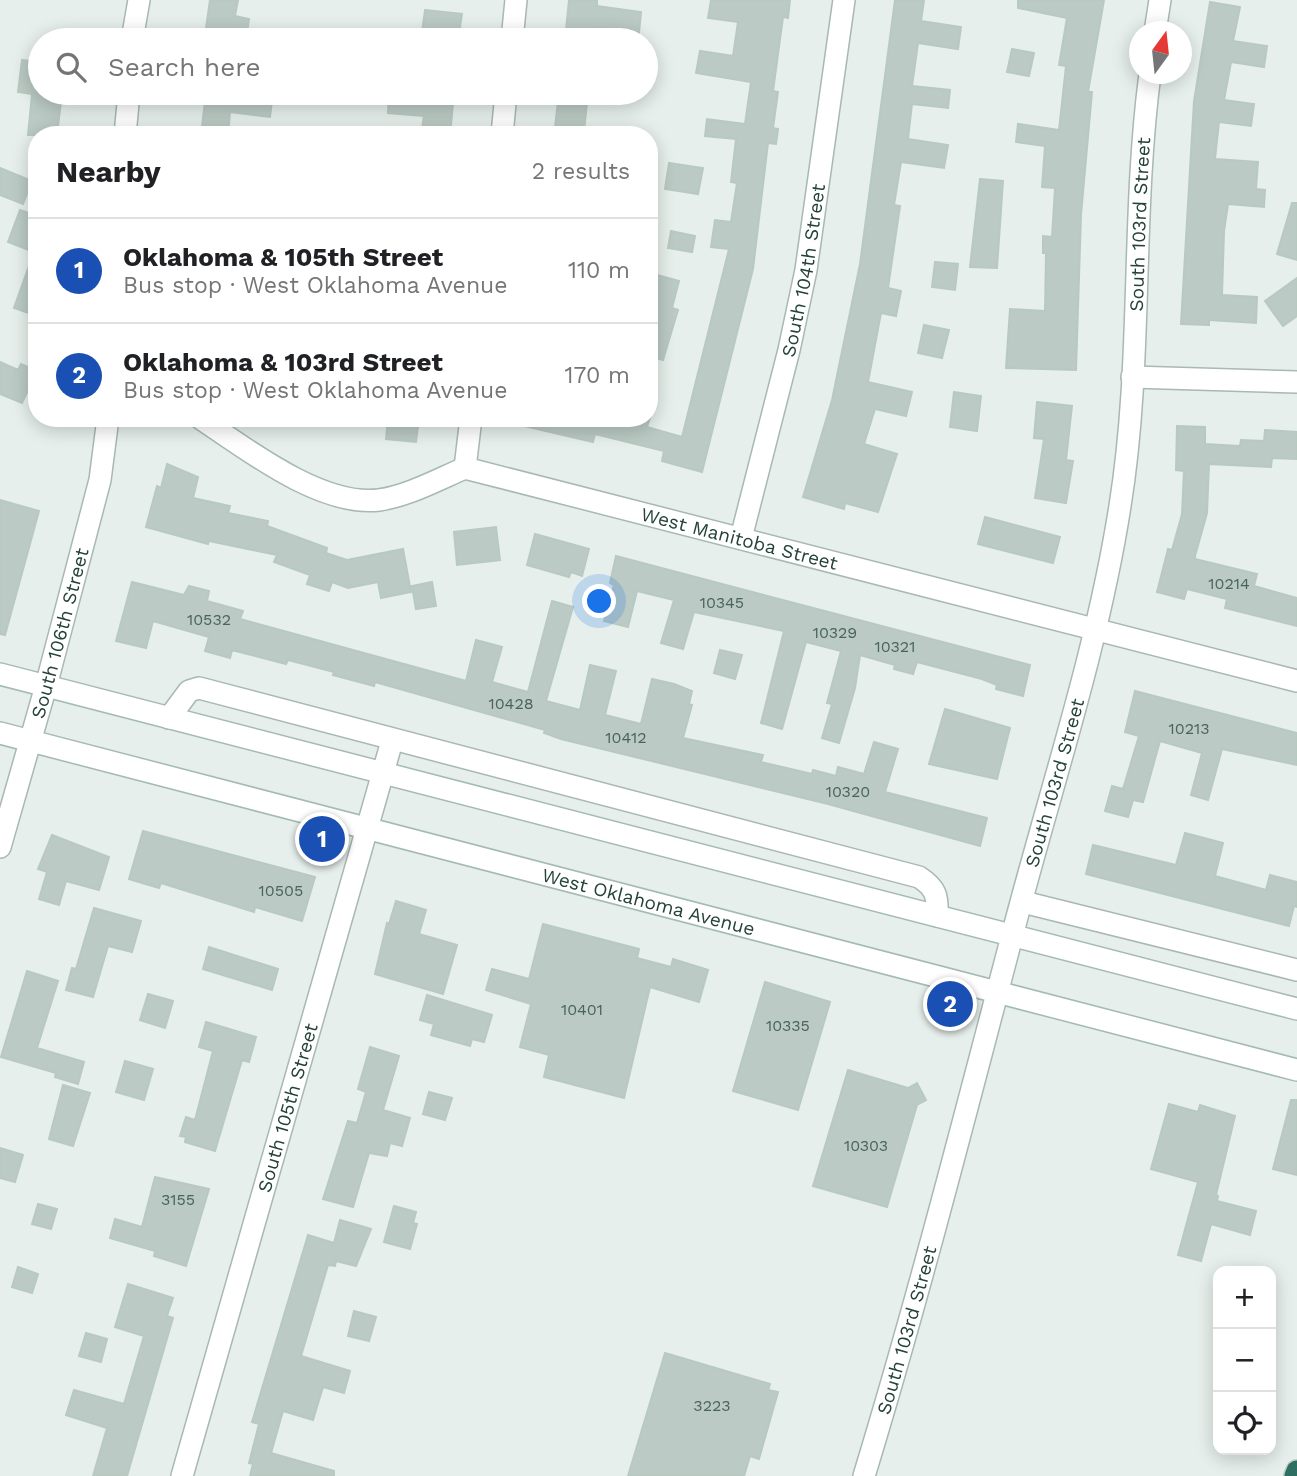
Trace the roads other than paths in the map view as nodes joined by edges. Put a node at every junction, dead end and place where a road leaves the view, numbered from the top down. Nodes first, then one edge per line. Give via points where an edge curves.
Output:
1 (139, 0) edge
2 (516, 0) edge
3 (844, 0) edge
4 (1160, 0) edge
5 (1157, 21) edge
6 (134, 28) edge
7 (513, 28) edge
8 (1149, 84) edge
9 (128, 105) edge
10 (505, 105) edge
11 (126, 126) edge
12 (503, 126) edge
13 (1132, 377) junction
14 (1297, 382) edge
15 (107, 427) edge
16 (214, 427) edge
17 (470, 427) edge
18 (465, 468) junction
19 (741, 538) junction
20 (1094, 629) junction
21 (0, 674) edge
22 (1297, 681) edge
23 (46, 686) junction
24 (169, 718) junction
25 (0, 733) edge
26 (30, 741) junction
27 (393, 741) junction
28 (382, 773) junction
29 (368, 828) junction
30 (0, 847) edge
31 (1023, 902) junction
32 (937, 916) junction
33 (1012, 935) junction
34 (1294, 971) edge
35 (998, 992) junction
36 (1297, 1009) edge
37 (1297, 1070) edge
38 (1297, 1471) edge
39 (182, 1476) edge
40 (864, 1476) edge
41 (1295, 1476) edge

1 - 6 street
2 - 7 street
3 - 19 street, South 104th Street via 806,270
4 - 5 street
8 - 13 street, South 103rd Street via 1140,144
9 - 11 street
10 - 12 street
13 - 14 street
13 - 20 street, South 103rd Street via 1121,505
15 - 23 street, South 106th Street via 103,467
16 - 18 street via 274,467 329,494 378,500
17 - 18 street
18 - 19 street, West Manitoba Street
19 - 20 street, West Manitoba Street
20 - 22 street, West Manitoba Street
20 - 31 street, South 103rd Street
21 - 23 street
23 - 24 street
23 - 26 street, South 106th Street
24 - 27 street via 189,691 199,688
24 - 28 street
25 - 26 street, West Oklahoma Avenue
26 - 29 street, West Oklahoma Avenue
26 - 30 street, South 106th Street
27 - 28 street, South 105th Street
27 - 32 street via 919,877 934,887
28 - 29 street, South 105th Street
28 - 32 street
29 - 35 street, West Oklahoma Avenue
29 - 39 street, South 105th Street
31 - 33 street, South 103rd Street
31 - 34 street
32 - 33 street
33 - 35 street, South 103rd Street
33 - 36 street
35 - 37 street, West Oklahoma Avenue
35 - 40 street, South 103rd Street
38 - 41 highway

